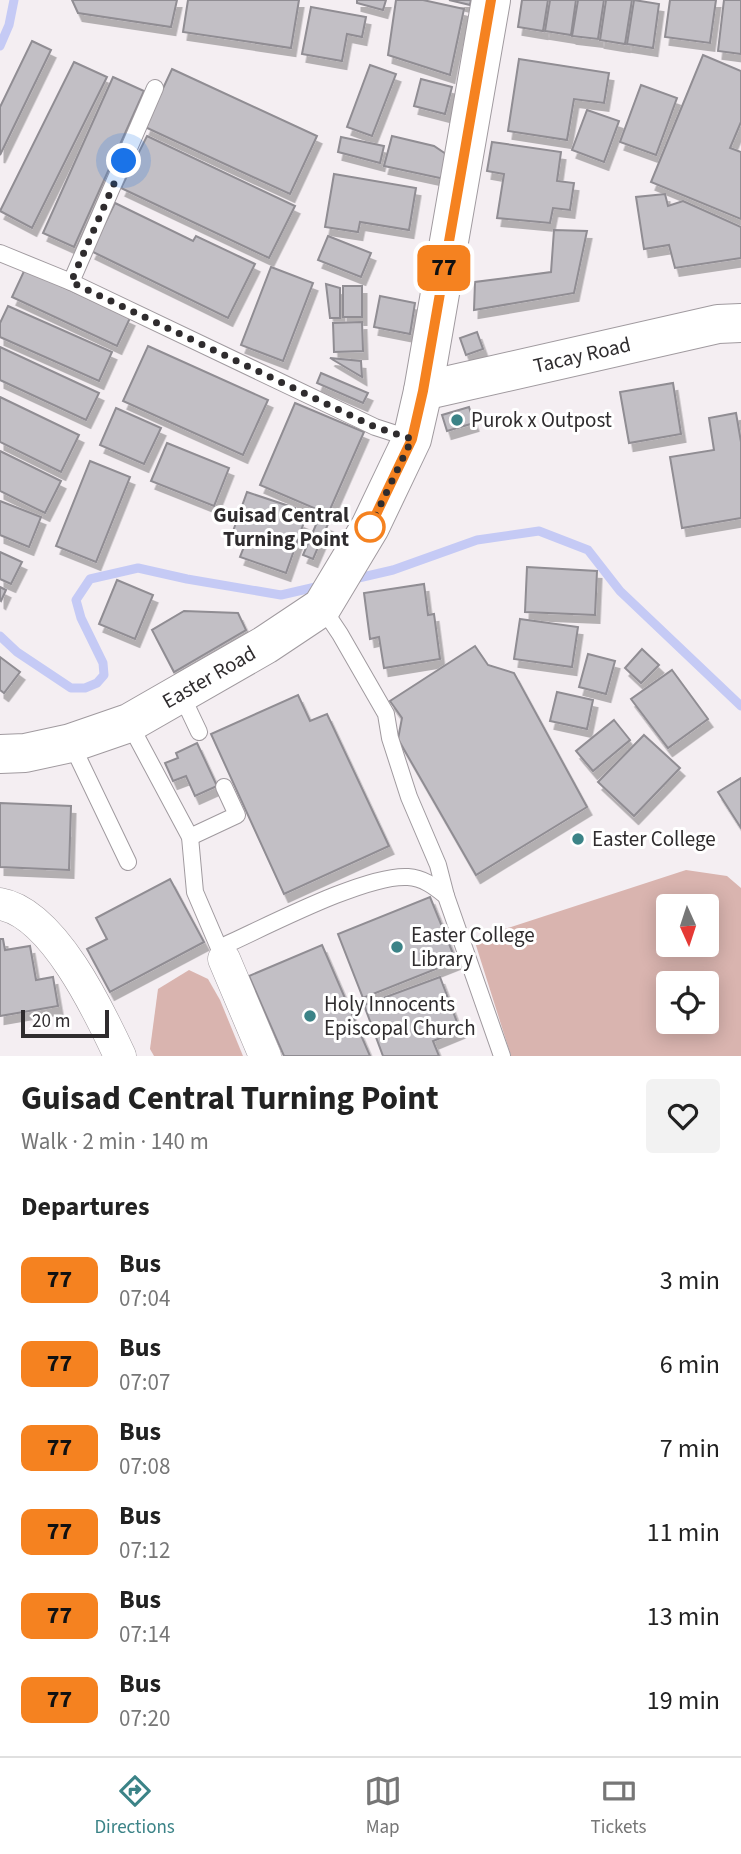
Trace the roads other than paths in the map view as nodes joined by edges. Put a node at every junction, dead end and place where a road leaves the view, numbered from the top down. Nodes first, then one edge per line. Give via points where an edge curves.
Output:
1 (491, 0) edge
2 (155, 89) dead end
3 (0, 253) edge
4 (71, 282) junction
5 (741, 323) edge
6 (423, 391) junction
7 (412, 439) junction
8 (326, 600) junction
9 (181, 694) junction
10 (129, 723) junction
11 (199, 732) dead end
12 (71, 743) junction
13 (0, 754) edge
14 (224, 786) dead end
15 (190, 837) junction
16 (128, 862) dead end
17 (446, 896) junction
18 (0, 904) edge
19 (221, 953) junction
20 (120, 1056) edge
21 (265, 1056) edge
22 (502, 1056) edge

1 - 6 main road, Easter Road
2 - 4 lane
3 - 4 lane
4 - 7 lane via 375,427
5 - 6 main road, Tacay Road via 718,324
6 - 7 main road, Easter Road
7 - 8 main road, Easter Road via 365,538
8 - 9 main road, Easter Road via 265,645
8 - 17 lane via 386,714 409,797
9 - 10 main road, Easter Road
9 - 11 lane
10 - 12 main road, Easter Road
10 - 15 lane
12 - 13 main road, Easter Road
12 - 16 lane
14 - 15 lane via 237,815
15 - 19 lane via 195,892
17 - 19 lane via 429,882 407,877 375,881
17 - 22 lane
18 - 20 street via 30,918 52,937
19 - 21 street

